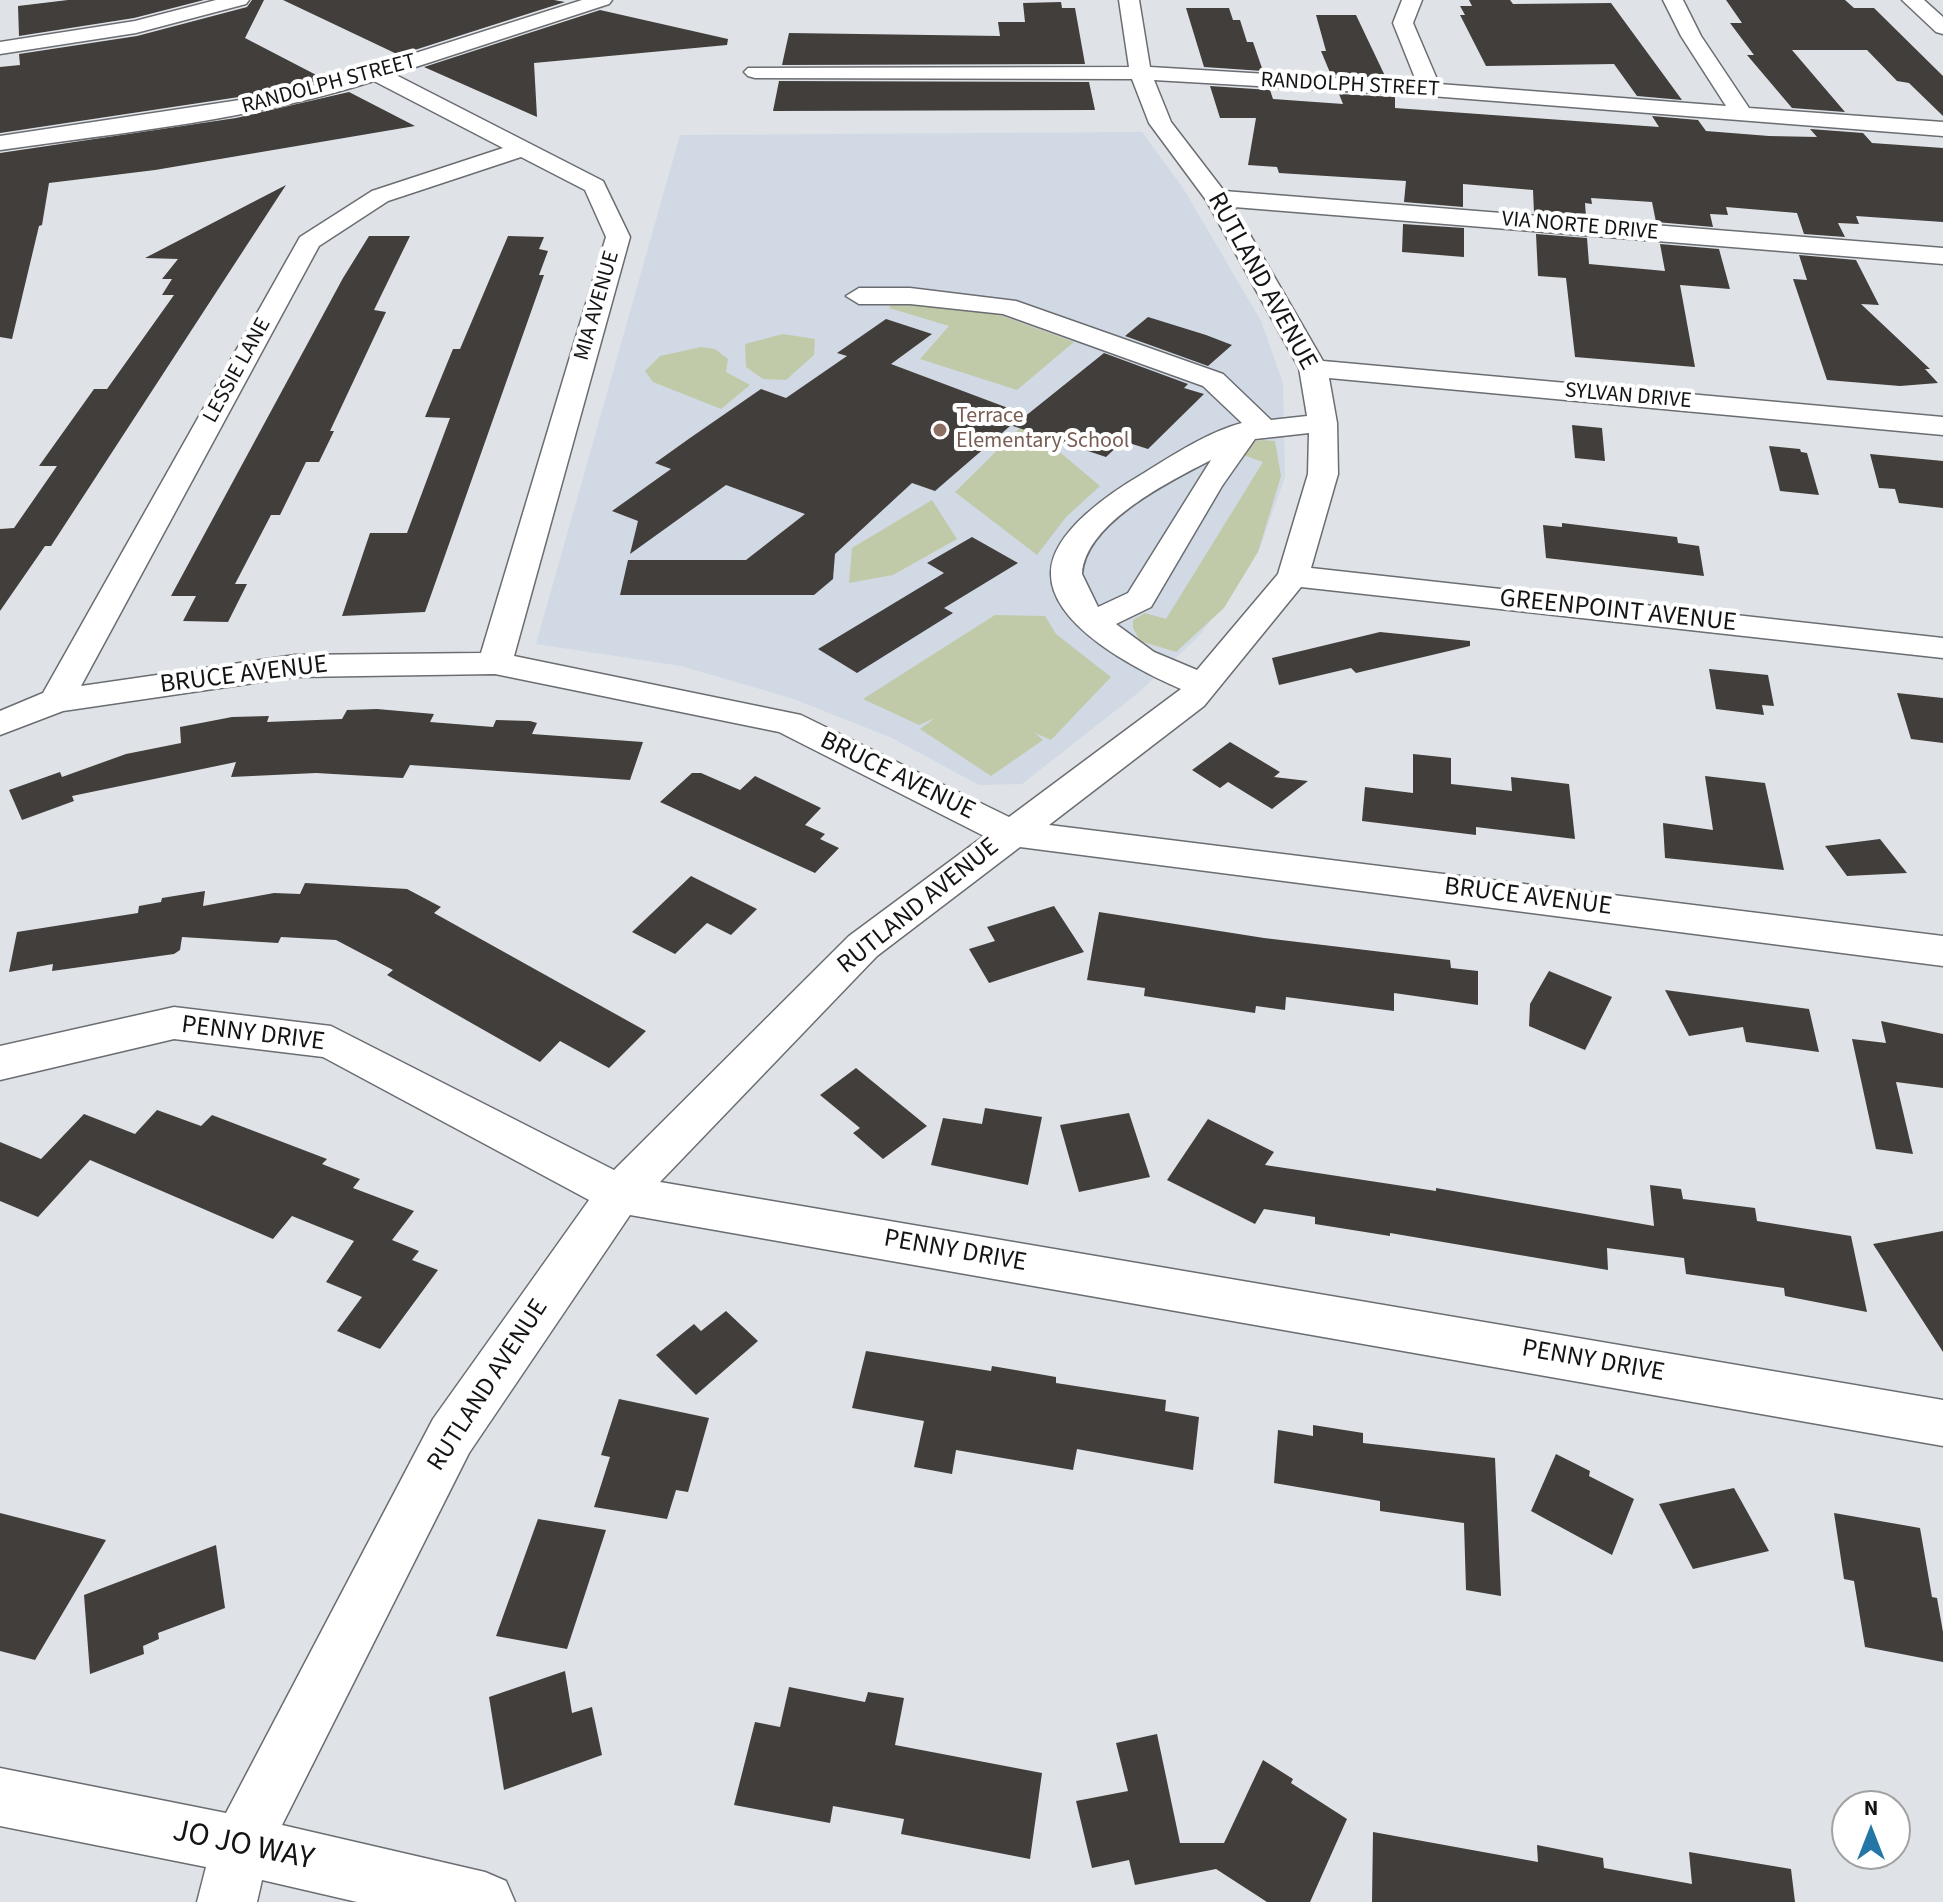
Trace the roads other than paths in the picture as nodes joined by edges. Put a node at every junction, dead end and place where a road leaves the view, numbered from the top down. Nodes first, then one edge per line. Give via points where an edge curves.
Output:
1 (239, 0) edge
2 (602, 0) edge
3 (1129, 0) edge
4 (1412, 0) edge
5 (1673, 0) edge
6 (1912, 0) edge
7 (1943, 28) edge
8 (0, 48) edge
9 (755, 72) dead end
10 (1140, 73) junction
11 (377, 74) junction
12 (1431, 90) junction
13 (1743, 115) junction
14 (1943, 129) edge
15 (0, 143) edge
16 (519, 150) junction
17 (1217, 198) junction
18 (1943, 256) edge
19 (859, 296) dead end
20 (1313, 368) junction
21 (1323, 423) junction
22 (1943, 426) edge
23 (1255, 430) junction
24 (1293, 576) junction
25 (1092, 622) junction
26 (1943, 648) edge
27 (495, 663) junction
28 (1202, 685) junction
29 (56, 701) junction
30 (0, 724) edge
31 (1010, 833) junction
32 (1943, 951) edge
33 (0, 1063) edge
34 (619, 1194) junction
35 (1943, 1423) edge
36 (0, 1797) edge
37 (241, 1845) junction
38 (227, 1902) edge
39 (485, 1902) edge

1 - 8 street via 136,27
2 - 11 street, RANDOLPH STREET
3 - 10 street, RUTLAND AVENUE
4 - 12 street via 1403,23
5 - 13 street
6 - 7 street
9 - 10 street, RANDOLPH STREET
10 - 12 street, RANDOLPH STREET
10 - 17 street, RUTLAND AVENUE via 1160,123
11 - 15 street, RANDOLPH STREET via 244,109
11 - 16 street, MIA AVENUE
12 - 13 street, RANDOLPH STREET
13 - 14 street, RANDOLPH STREET
16 - 27 street, MIA AVENUE via 595,186 618,237
16 - 29 street, LESSIE LANE via 380,196 309,242
17 - 18 street, VIA NORTE DRIVE
17 - 20 street, RUTLAND AVENUE
19 - 23 street via 1007,307 1213,380
20 - 21 street, RUTLAND AVENUE
20 - 22 street, SYLVAN DRIVE
21 - 23 street
21 - 24 street, RUTLAND AVENUE via 1323,474
23 - 25 street via 1207,486 1140,600
23 - 25 street via 1140,484 1097,521 1066,568 1068,585
24 - 26 street, GREENPOINT AVENUE
24 - 28 street, RUTLAND AVENUE
25 - 28 street via 1142,659
27 - 29 street, BRUCE AVENUE via 295,666
27 - 31 street, BRUCE AVENUE via 789,723
28 - 31 street, RUTLAND AVENUE via 1192,698
29 - 30 street, BRUCE AVENUE
31 - 32 street, BRUCE AVENUE
31 - 34 street, RUTLAND AVENUE via 863,946
33 - 34 street, PENNY DRIVE via 174,1023 331,1042
34 - 35 street, PENNY DRIVE
34 - 37 street, RUTLAND AVENUE via 451,1436
36 - 37 street, JO JO WAY
37 - 38 street, RUTLAND AVENUE
37 - 39 street, JO JO WAY

